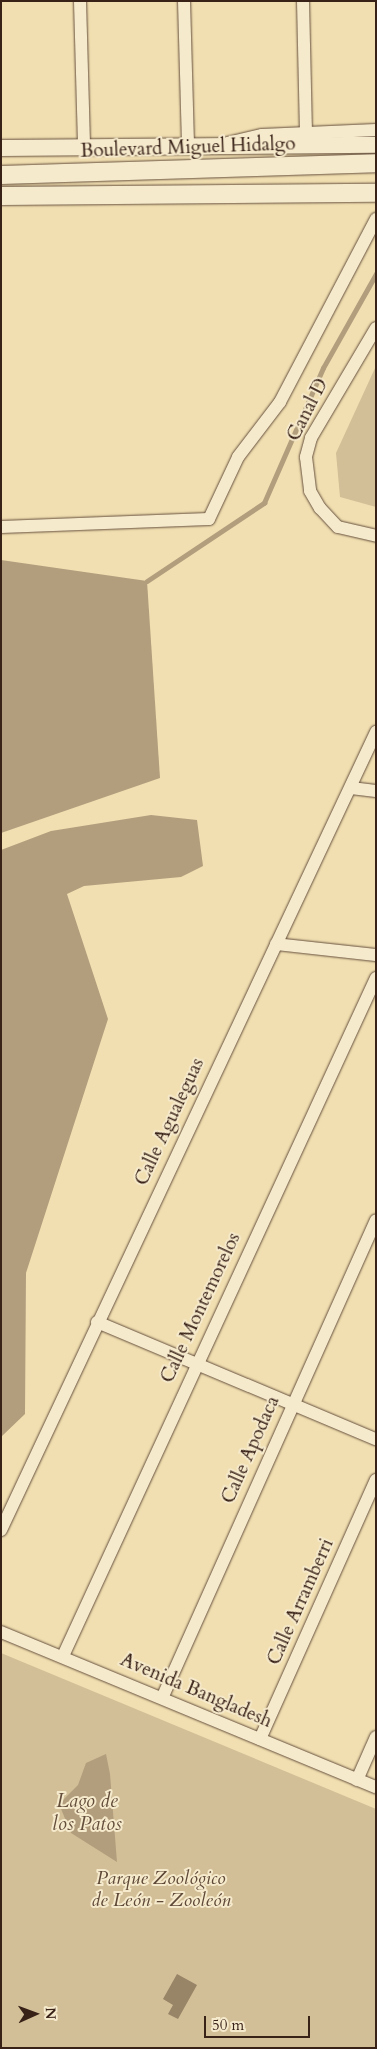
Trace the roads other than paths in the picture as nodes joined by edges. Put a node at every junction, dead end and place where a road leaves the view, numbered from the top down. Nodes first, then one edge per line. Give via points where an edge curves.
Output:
1 (80, 1) edge
2 (184, 1) edge
3 (303, 1) edge
4 (376, 130) edge
5 (306, 132) junction
6 (84, 145) junction
7 (376, 146) edge
8 (188, 147) junction
9 (217, 147) junction
10 (1, 148) edge
11 (376, 163) edge
12 (1, 175) edge
13 (376, 193) edge
14 (1, 196) edge
15 (376, 220) edge
16 (376, 328) edge
17 (1, 527) edge
18 (376, 536) edge
19 (376, 732) edge
20 (351, 788) junction
21 (376, 791) edge
22 (276, 944) junction
23 (376, 955) edge
24 (376, 978) edge
25 (376, 1220) edge
26 (97, 1322) junction
27 (196, 1362) junction
28 (291, 1404) junction
29 (376, 1439) edge
30 (376, 1480) edge
31 (1, 1530) edge
32 (1, 1632) edge
33 (63, 1656) junction
34 (163, 1696) junction
35 (376, 1737) edge
36 (260, 1739) junction
37 (357, 1780) junction
38 (376, 1787) edge

1 - 6 street
2 - 8 street
3 - 5 street
4 - 5 street
5 - 9 street via 248,137
6 - 8 street, Boulevard Miguel Hidalgo
6 - 10 street, Boulevard Miguel Hidalgo
7 - 9 street, Boulevard Miguel Hidalgo
8 - 9 street, Boulevard Miguel Hidalgo
11 - 12 main road, Boulevard Miguel Hidalgo
13 - 14 main road
15 - 17 street via 280,402 238,458 209,519
16 - 18 street, Canal D via 311,438 306,466 310,491 338,527
19 - 20 street, Calle Agualeguas
20 - 21 street
20 - 22 street, Calle Agualeguas
22 - 23 street
22 - 26 street, Calle Agualeguas
24 - 27 street, Calle Montemorelos
25 - 28 street, Calle Apodaca
26 - 27 street
26 - 31 street, Calle Agualeguas
27 - 28 street
27 - 33 street, Calle Montemorelos
28 - 29 street
28 - 34 street, Calle Apodaca
30 - 36 street, Calle Arramberri
32 - 33 street, Avenida Bangladesh
33 - 34 street, Avenida Bangladesh
34 - 36 street, Avenida Bangladesh
35 - 37 street
36 - 37 street, Avenida Bangladesh
37 - 38 street, Avenida Bangladesh

